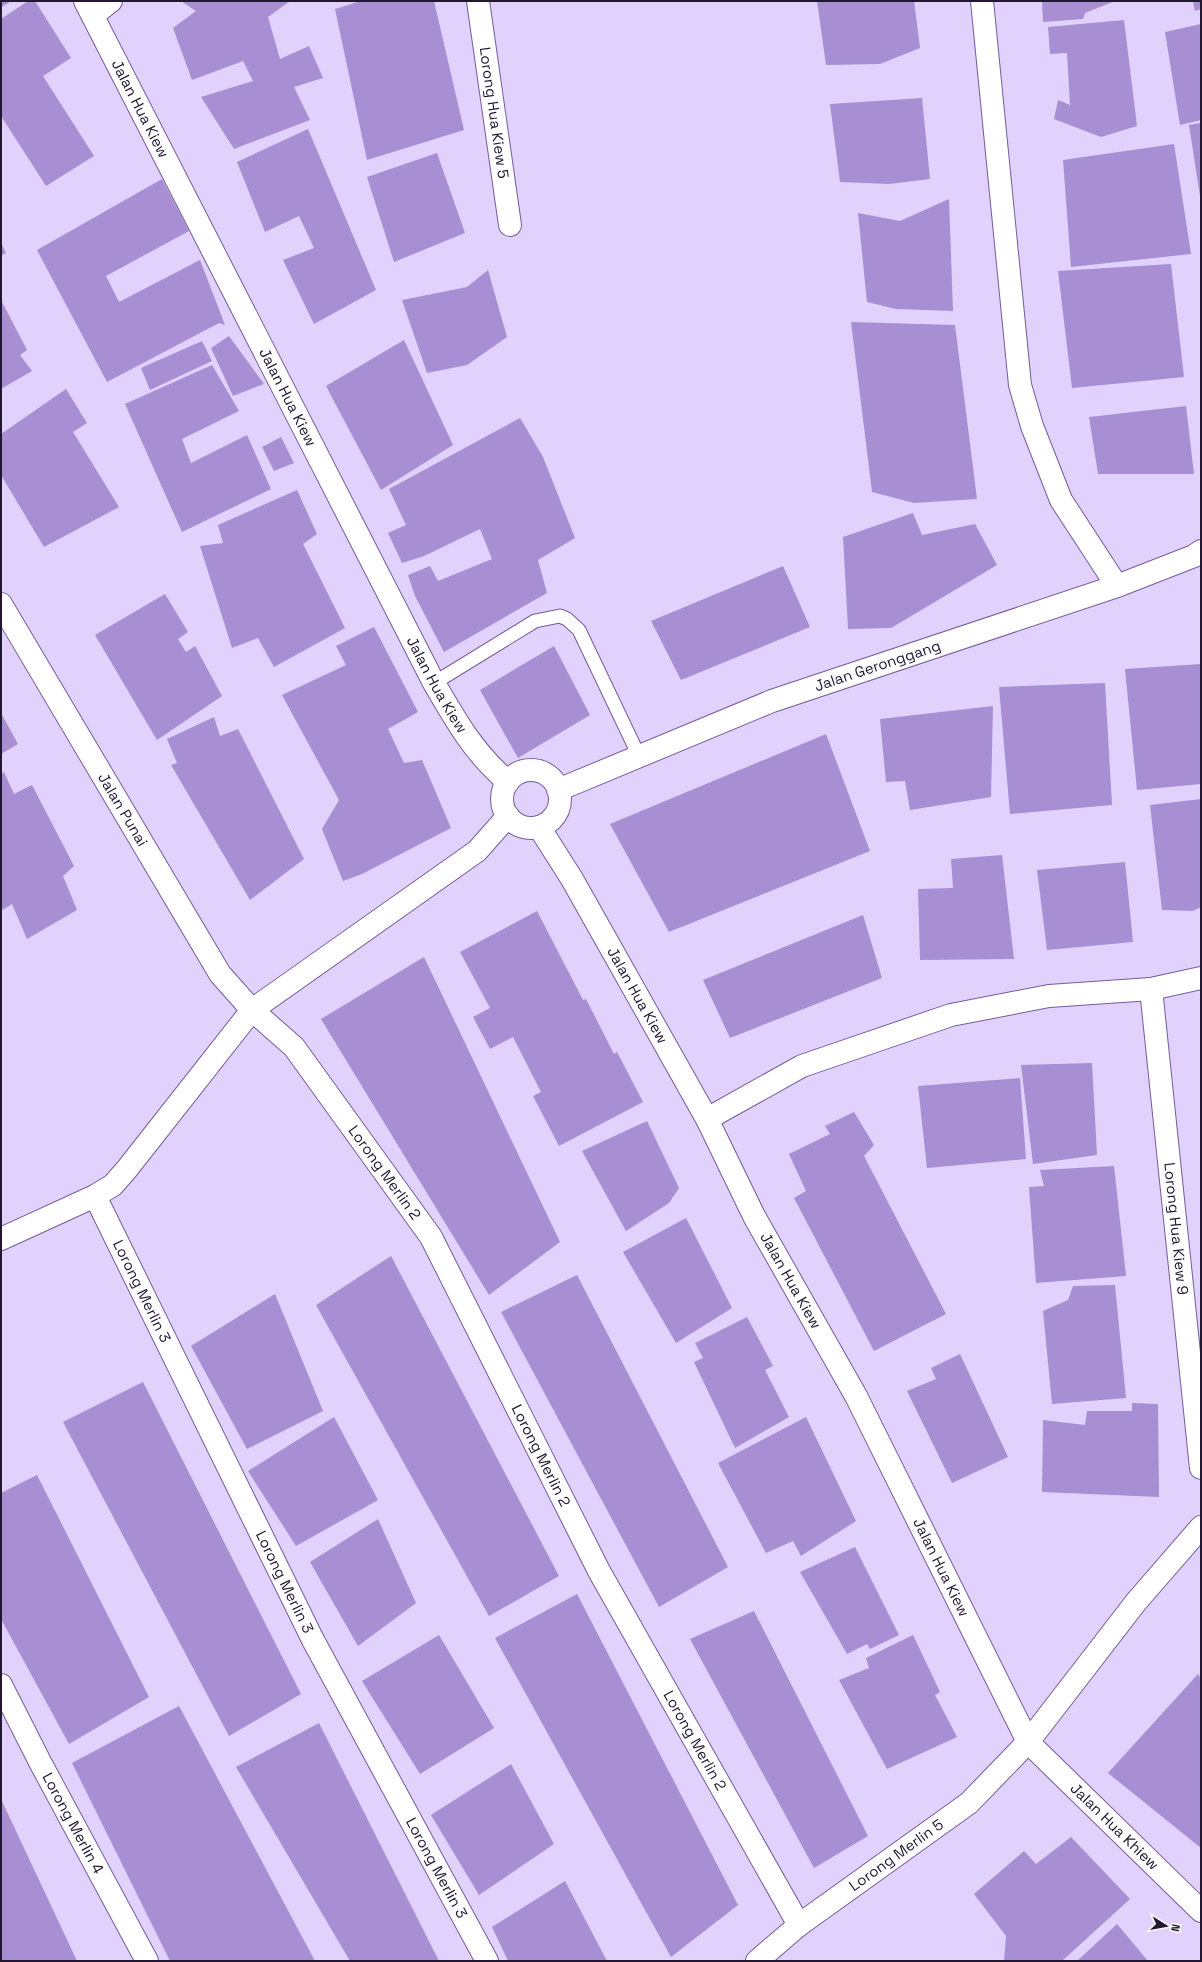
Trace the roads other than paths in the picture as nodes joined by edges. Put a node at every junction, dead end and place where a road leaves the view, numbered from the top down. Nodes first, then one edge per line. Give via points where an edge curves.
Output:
1 (111, 1) edge
2 (478, 1) edge
3 (982, 1) edge
4 (89, 8) edge
5 (510, 225) dead end
6 (1201, 551) edge
7 (1117, 586) junction
8 (1, 604) edge
9 (434, 683) junction
10 (639, 756) junction
11 (508, 782) junction
12 (558, 790) junction
13 (508, 816) junction
14 (539, 826) junction
15 (1201, 978) edge
16 (1151, 989) junction
17 (252, 1010) junction
18 (707, 1119) junction
19 (95, 1196) junction
20 (1, 1239) edge
21 (1201, 1468) edge
22 (1201, 1527) edge
23 (1, 1685) edge
24 (1028, 1742) junction
25 (1201, 1911) edge
26 (799, 1925) junction
27 (147, 1961) edge
28 (487, 1961) edge
29 (757, 1961) edge

1 - 4 street
2 - 5 street, Lorong Hua Kiew 5
3 - 7 street via 1020,385 1032,426 1061,500
4 - 9 street, Jalan Hua Kiew
6 - 7 street, Jalan Geronggang
7 - 10 street, Jalan Geronggang via 772,701
8 - 17 street, Jalan Punai via 220,974
9 - 10 lane via 535,620 560,616 579,630
9 - 11 street, Jalan Hua Kiew via 461,730 488,765
10 - 12 street, Jalan Geronggang
11 - 12 street via 514,776 531,770 548,775
11 - 13 street via 503,790 502,799
12 - 14 street via 560,799 554,816
13 - 14 street via 521,826
13 - 17 street via 477,851
14 - 18 street, Jalan Hua Kiew via 576,886
15 - 16 street
16 - 18 street via 1049,996 951,1015 802,1066
16 - 21 street, Lorong Hua Kiew 9
17 - 19 street via 127,1169 113,1185
17 - 26 street, Lorong Merlin 2 via 294,1047 430,1237 599,1571
18 - 24 street, Jalan Hua Kiew via 754,1216 856,1396
19 - 20 street
19 - 28 street, Lorong Merlin 3 via 313,1640
22 - 24 street, Lorong Merlin 5 via 1136,1602
23 - 27 street, Lorong Merlin 4
24 - 25 street, Jalan Hua Khiew
24 - 26 street, Lorong Merlin 5 via 969,1803
26 - 29 street, Lorong Merlin 5

